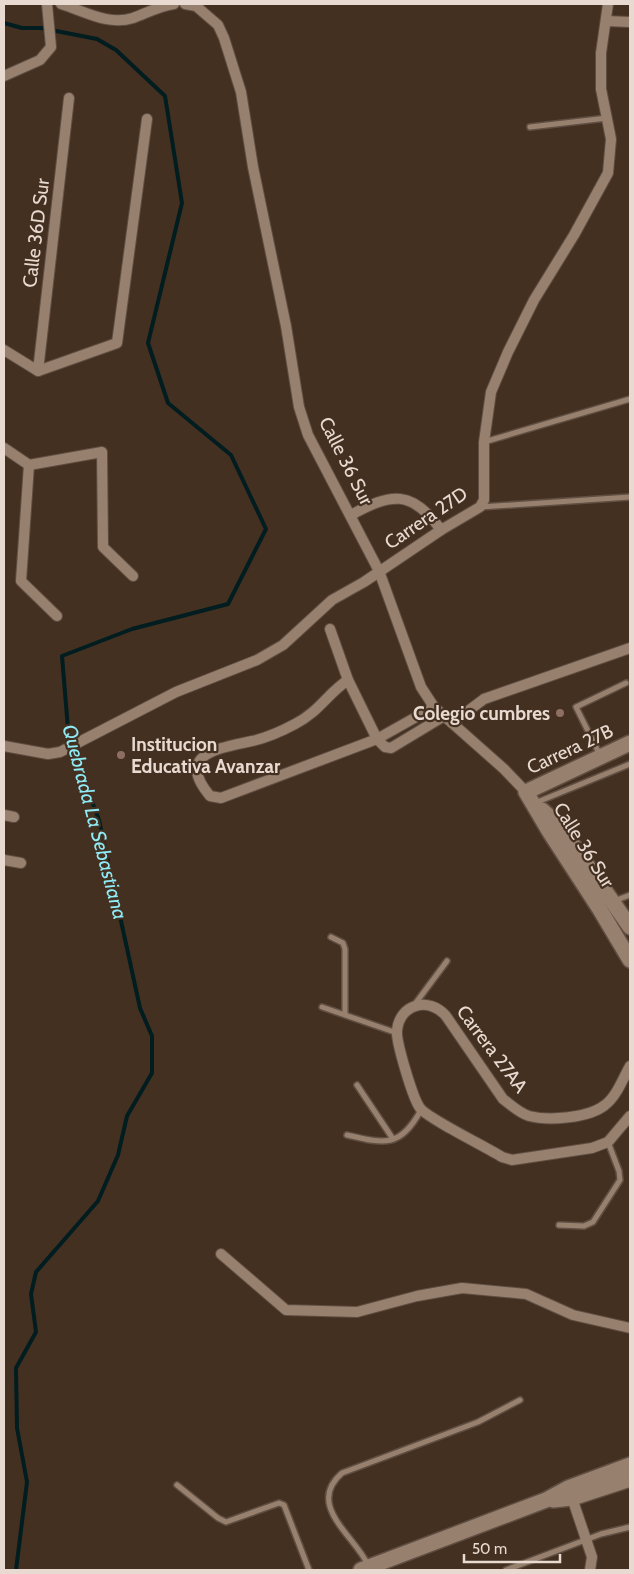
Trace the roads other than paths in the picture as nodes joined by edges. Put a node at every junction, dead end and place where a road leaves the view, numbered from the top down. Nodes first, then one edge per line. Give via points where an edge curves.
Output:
1 (61, 4) edge
2 (174, 4) edge
3 (185, 4) edge
4 (608, 4) edge
5 (47, 6) edge
6 (606, 21) junction
7 (630, 22) edge
8 (4, 76) edge
9 (69, 98) dead end
10 (147, 118) dead end
11 (607, 118) junction
12 (530, 127) dead end
13 (4, 350) edge
14 (38, 371) junction
15 (630, 399) edge
16 (484, 442) junction
17 (4, 448) edge
18 (29, 465) junction
19 (630, 497) edge
20 (480, 507) junction
21 (351, 515) junction
22 (441, 530) junction
23 (379, 571) junction
24 (133, 576) dead end
25 (57, 616) dead end
26 (330, 629) dead end
27 (630, 648) edge
28 (348, 680) junction
29 (626, 683) dead end
30 (434, 707) junction
31 (444, 716) junction
32 (452, 723) junction
33 (377, 739) junction
34 (630, 743) edge
35 (4, 746) edge
36 (600, 756) junction
37 (630, 764) edge
38 (531, 798) junction
39 (4, 860) edge
40 (21, 863) dead end
41 (630, 895) edge
42 (614, 901) junction
43 (630, 928) edge
44 (331, 937) dead end
45 (630, 960) edge
46 (446, 962) dead end
47 (416, 1004) junction
48 (322, 1007) dead end
49 (344, 1014) junction
50 (396, 1033) junction
51 (630, 1066) edge
52 (357, 1085) dead end
53 (421, 1110) junction
54 (630, 1116) edge
55 (347, 1134) dead end
56 (393, 1139) junction
57 (608, 1142) junction
58 (559, 1225) dead end
59 (221, 1254) dead end
60 (630, 1328) edge
61 (520, 1400) dead end
62 (630, 1465) edge
63 (630, 1479) edge
64 (178, 1485) dead end
65 (570, 1493) junction
66 (630, 1527) edge
67 (587, 1539) junction
68 (365, 1569) edge
69 (309, 1570) edge
70 (506, 1570) edge
71 (590, 1570) edge

1 - 2 street via 115,21 131,19
3 - 21 street, Calle 36 Sur via 196,6 218,25 224,38 241,92 299,407 308,435
4 - 6 street, Carrera 27D
5 - 8 street via 51,48 40,60
6 - 7 street
6 - 11 street, Carrera 27D via 601,54 601,89
9 - 14 street, Calle 36D Sur
10 - 14 street via 117,343
11 - 12 lane
11 - 16 street, Carrera 27D via 611,138 608,173 534,300 508,352 491,392
13 - 14 street
15 - 16 lane
16 - 20 street, Carrera 27D via 484,500
17 - 18 street
18 - 24 street via 102,452 103,546
18 - 25 street via 21,581
19 - 20 lane
20 - 22 street, Carrera 27D
21 - 22 street via 377,501 405,500 430,514
21 - 23 street, Calle 36 Sur
22 - 23 street, Carrera 27D
23 - 30 street, Calle 36 Sur via 412,665
23 - 35 street, Carrera 27D via 332,600 283,645 257,660 176,692 69,749 48,754
26 - 28 street
27 - 32 street via 484,699
28 - 33 street
28 - 33 street via 316,712 294,725 253,741 221,746 205,755 198,764 197,774 202,786 210,796 221,798
29 - 36 lane via 576,707
30 - 31 street, Calle 36 Sur
30 - 33 street
31 - 32 street, Calle 36 Sur
31 - 33 street via 391,748
32 - 38 street, Calle 36 Sur
34 - 36 street, Carrera 27B
36 - 38 street, Carrera 27B
37 - 38 lane
38 - 42 street, Calle 36 Sur via 559,824
38 - 45 street, Calle 36 Sur via 548,831 600,908
39 - 40 street
41 - 42 lane
42 - 43 street, Calle 36 Sur
44 - 49 lane via 343,943 345,949
46 - 47 lane
47 - 50 street via 402,1016
47 - 51 street, Carrera 27AA via 428,1004 441,1010 503,1099 528,1116 579,1116 594,1112 606,1105
48 - 49 lane
49 - 50 lane
50 - 53 street
52 - 56 lane
53 - 56 lane via 410,1128
53 - 57 street via 512,1160 592,1148
54 - 57 street
55 - 56 lane via 379,1142
57 - 58 lane via 620,1180 593,1222 584,1226
59 - 60 street via 286,1310 357,1312 462,1288 526,1294 573,1315
61 - 68 lane via 478,1422 342,1473 333,1481 328,1490 329,1501 339,1526 365,1558
62 - 65 street
63 - 65 street
64 - 69 lane via 226,1522 279,1503 284,1506
65 - 67 street
65 - 68 street
66 - 67 lane
67 - 70 lane
67 - 71 street via 592,1557

